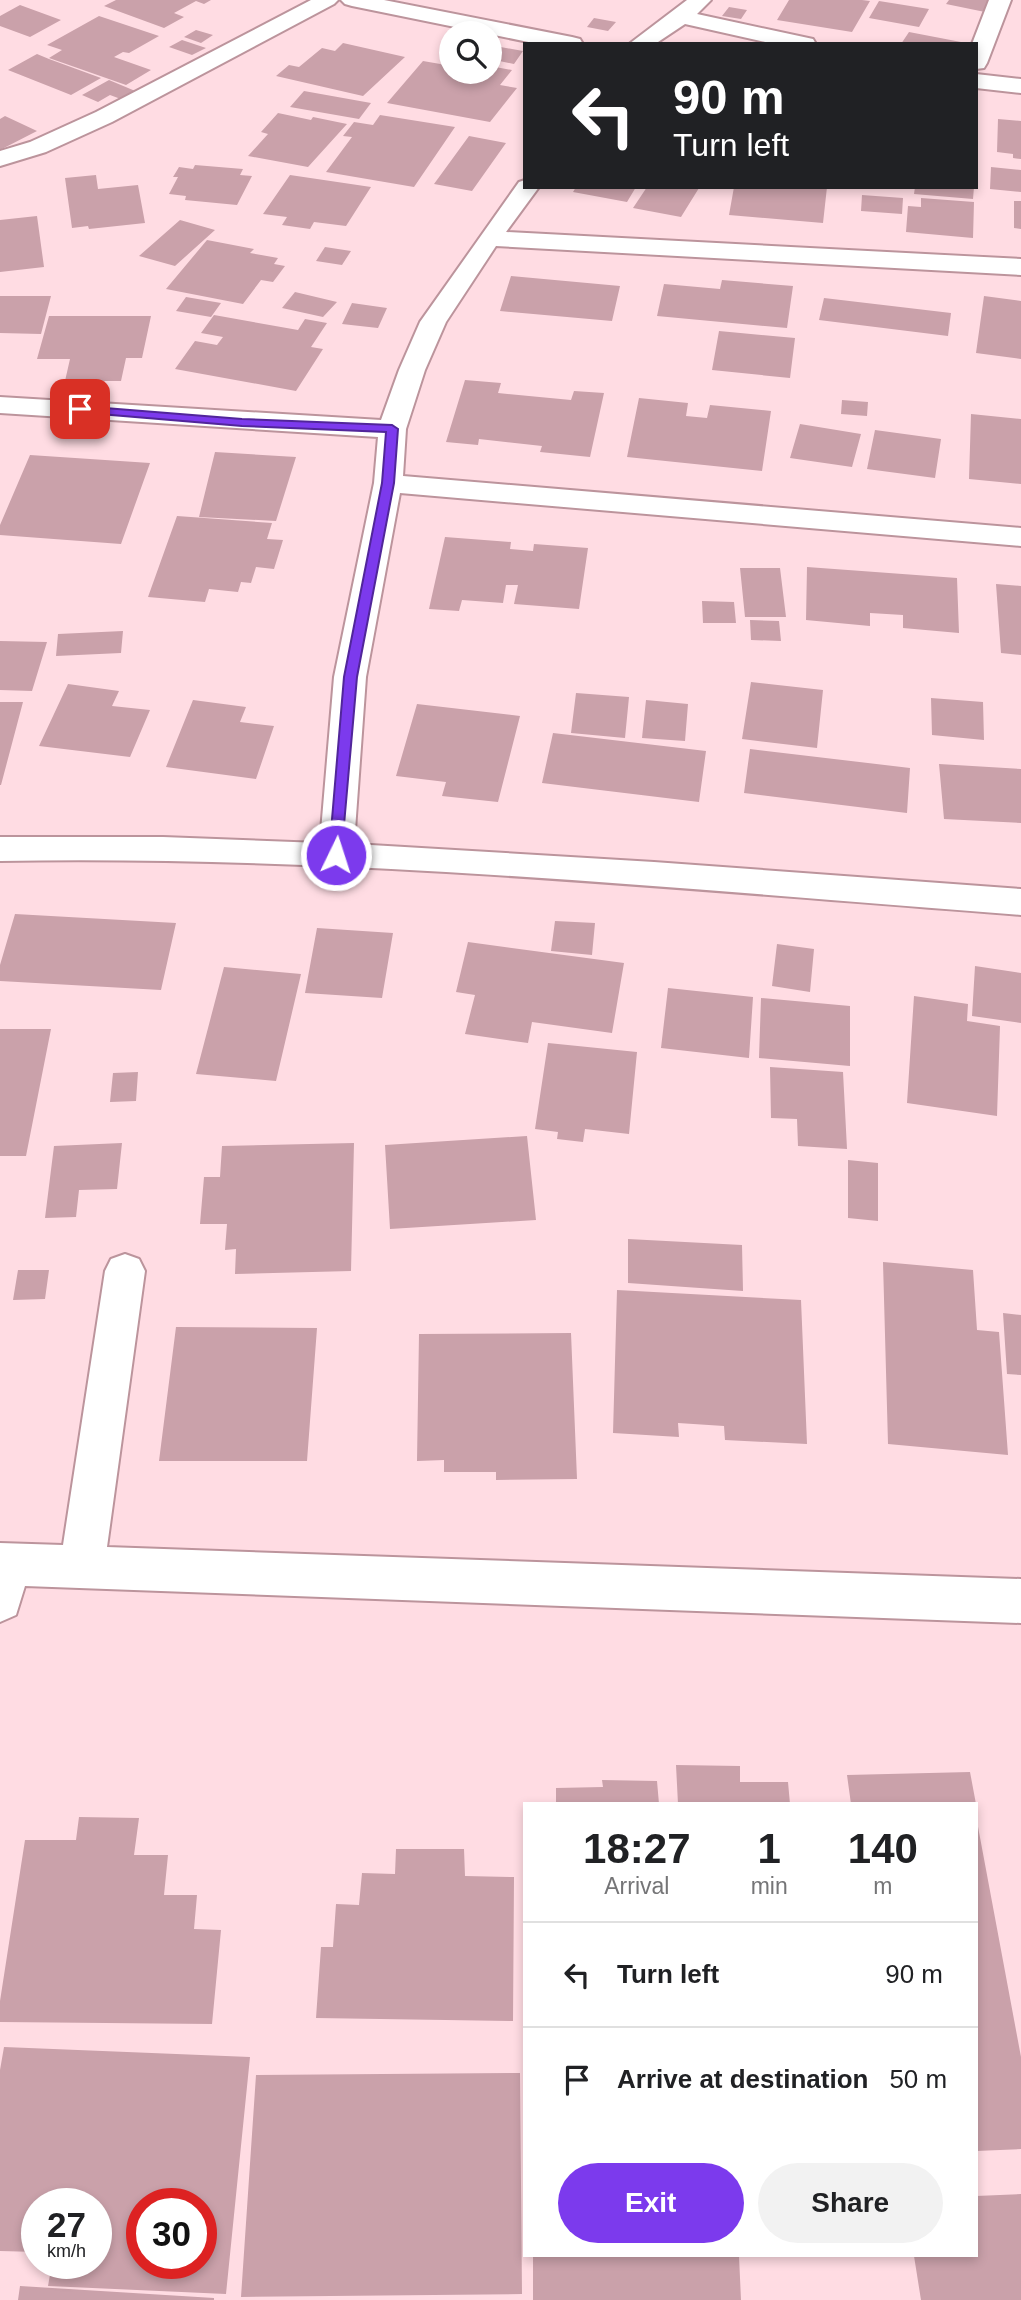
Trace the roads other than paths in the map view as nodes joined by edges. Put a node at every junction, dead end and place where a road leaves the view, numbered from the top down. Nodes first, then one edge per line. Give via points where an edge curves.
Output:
1 (327, 0) edge
2 (352, 0) edge
3 (700, 0) edge
4 (1000, 0) edge
5 (681, 17) junction
6 (562, 42) edge
7 (643, 42) edge
8 (796, 42) edge
9 (978, 58) edge
10 (978, 81) edge
11 (1021, 86) edge
12 (0, 159) edge
13 (526, 189) edge
14 (489, 238) junction
15 (1021, 267) edge
16 (0, 405) edge
17 (392, 429) junction
18 (388, 483) junction
19 (1021, 537) edge
20 (0, 849) edge
21 (336, 855) junction
22 (1021, 902) edge
23 (125, 1271) dead end
24 (82, 1567) junction
25 (2, 1576) edge
26 (1021, 1601) edge

1 - 12 street via 104,117 38,148
2 - 6 street
3 - 5 street
4 - 9 street
5 - 7 street
5 - 8 street
10 - 11 street
13 - 14 street
14 - 15 street
14 - 17 street via 433,322
16 - 17 street
17 - 18 street
18 - 19 street
18 - 21 street via 350,677
20 - 21 street via 95,846
21 - 22 street
23 - 24 street
24 - 25 street
24 - 26 street

